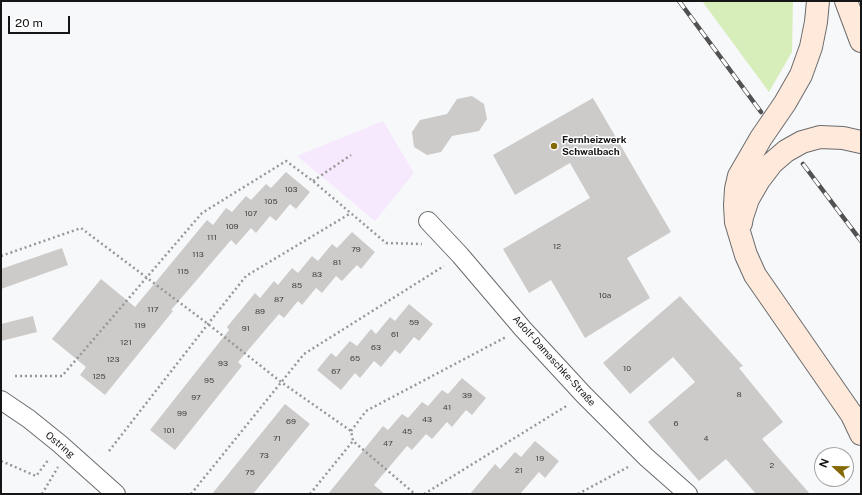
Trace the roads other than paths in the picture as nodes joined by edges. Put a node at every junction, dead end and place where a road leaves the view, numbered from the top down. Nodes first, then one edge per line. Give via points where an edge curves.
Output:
1 (818, 1) edge
2 (846, 1) edge
3 (861, 41) edge
4 (861, 142) edge
5 (428, 221) dead end
6 (740, 236) junction
7 (1, 400) edge
8 (858, 424) edge
9 (116, 494) edge
10 (688, 494) edge

1 - 6 main road via 811,47 801,75 739,176 735,205
2 - 3 main road
4 - 6 main road via 820,137 786,150 772,163 748,199 742,217
5 - 10 street, Adolf-Damaschke-Straße via 584,395 646,457
6 - 8 main road via 755,274
7 - 9 street, Ostring via 64,447

